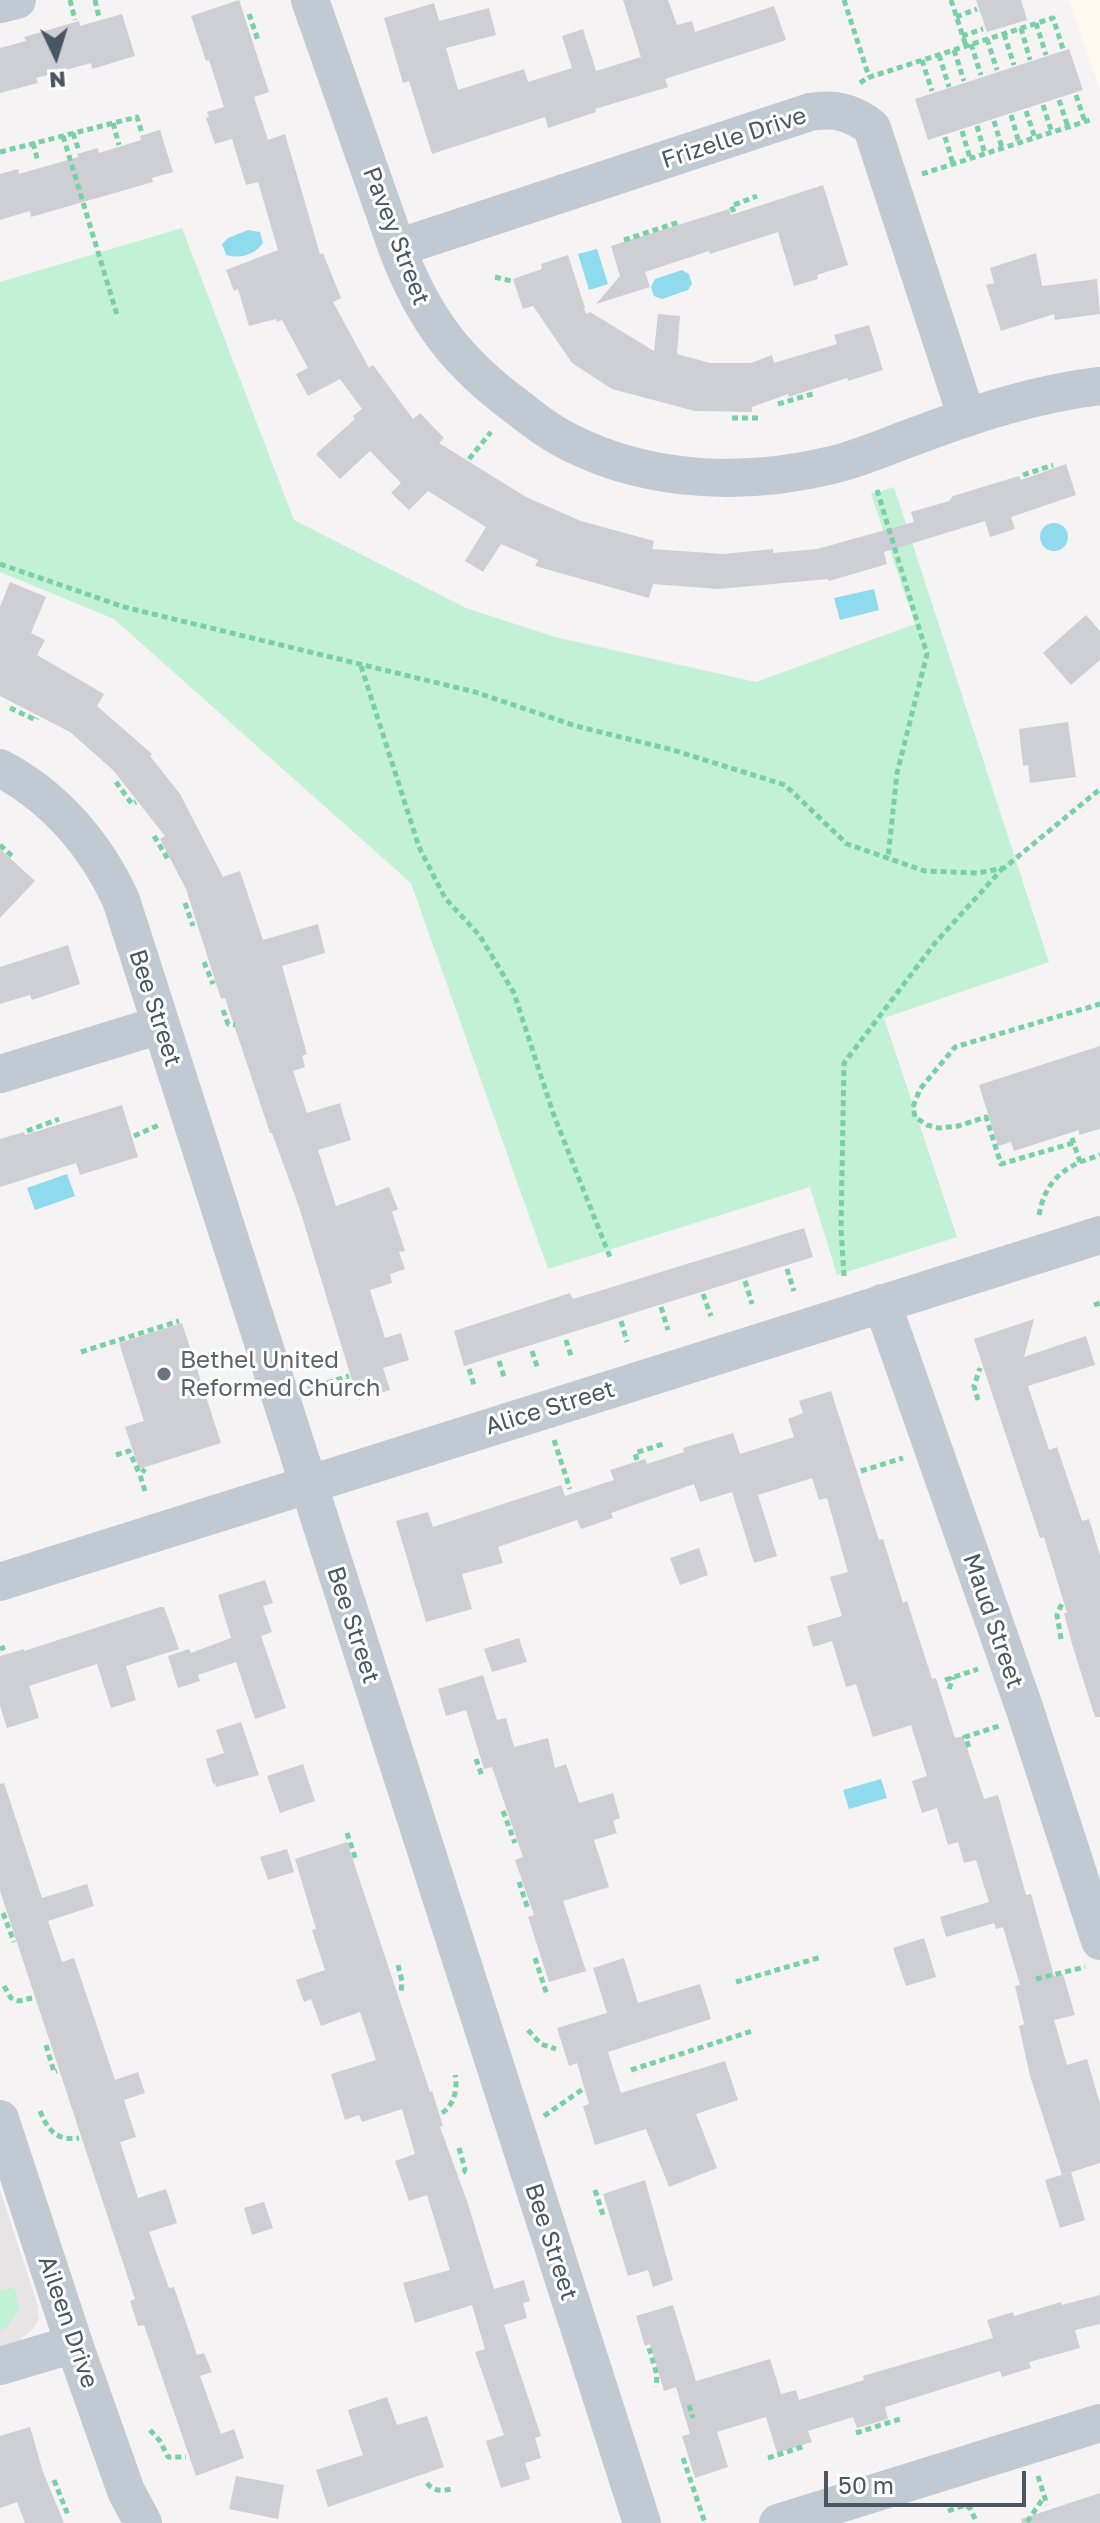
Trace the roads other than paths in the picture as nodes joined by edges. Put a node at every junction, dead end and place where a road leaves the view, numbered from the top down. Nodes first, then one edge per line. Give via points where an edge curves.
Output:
1 (17, 0) edge
2 (310, 0) edge
3 (0, 4) edge
4 (397, 248) junction
5 (1100, 386) edge
6 (967, 418) junction
7 (0, 768) edge
8 (160, 1025) junction
9 (0, 1074) edge
10 (1100, 1235) edge
11 (882, 1303) junction
12 (307, 1484) junction
13 (0, 1582) edge
14 (1095, 1932) edge
15 (0, 2119) edge
16 (74, 2344) junction
17 (0, 2366) edge
18 (1100, 2423) edge
19 (143, 2523) edge
20 (642, 2523) edge
21 (778, 2523) edge

1 - 3 street
2 - 4 street, Pavey Street
4 - 6 street, Pavey Street via 428,316 467,367 551,433 595,454 709,479 769,477 837,464
4 - 6 street, Frizelle Drive via 810,112 826,109 859,117 872,128
5 - 6 street, Pavey Street
7 - 8 street, Bee Street via 59,810 112,880
8 - 9 street
8 - 12 street, Bee Street
10 - 11 street, Alice Street
11 - 12 street, Alice Street
11 - 14 street, Maud Street via 1024,1707
12 - 13 street, Alice Street
12 - 20 street, Bee Street
15 - 16 street, Aileen Drive
16 - 17 street
16 - 19 street, Aileen Drive via 126,2491
18 - 21 street

